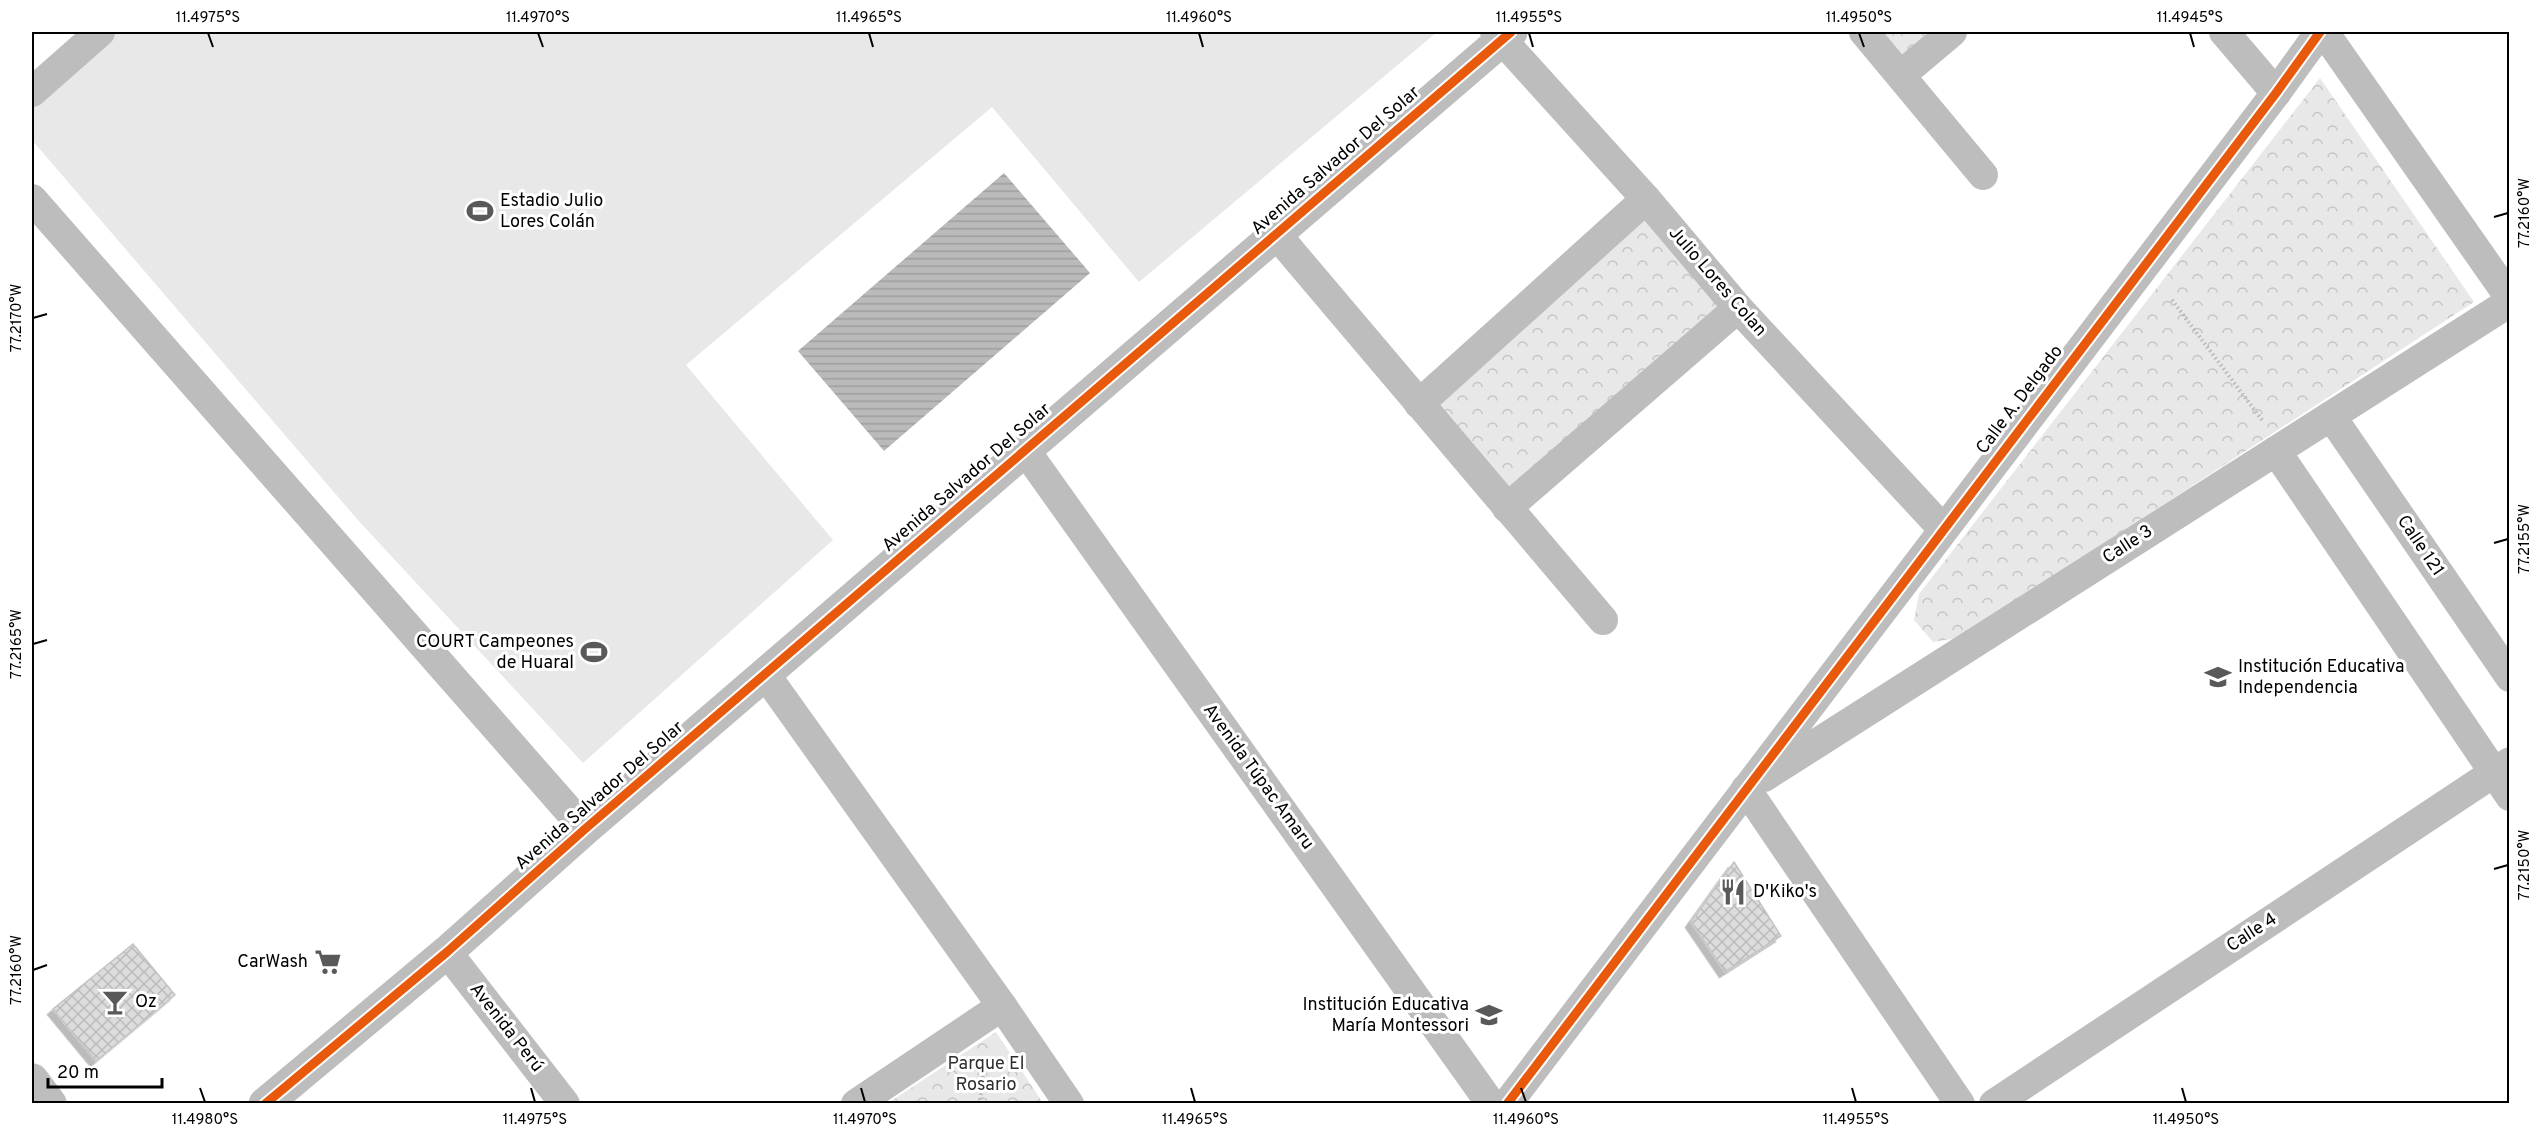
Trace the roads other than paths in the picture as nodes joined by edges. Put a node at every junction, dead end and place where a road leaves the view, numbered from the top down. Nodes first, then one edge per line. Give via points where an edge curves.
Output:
1 (100, 32) edge
2 (1864, 32) edge
3 (1952, 32) edge
4 (2224, 32) edge
5 (2320, 32) edge
6 (2325, 32) edge
7 (1503, 34) edge
8 (1901, 75) junction
9 (32, 92) edge
10 (2276, 93) junction
11 (1983, 175) dead end
12 (32, 199) edge
13 (1646, 199) junction
14 (1276, 234) junction
15 (2510, 300) edge
16 (1738, 308) junction
17 (1419, 404) junction
18 (2331, 416) junction
19 (1025, 450) junction
20 (2276, 451) junction
21 (1507, 508) junction
22 (1943, 529) junction
23 (1603, 620) dead end
24 (765, 674) junction
25 (2510, 677) edge
26 (2504, 777) edge
27 (1746, 789) junction
28 (585, 829) junction
29 (447, 952) junction
30 (1002, 1006) junction
31 (32, 1080) edge
32 (50, 1104) edge
33 (265, 1104) edge
34 (565, 1104) edge
35 (856, 1104) edge
36 (1069, 1104) edge
37 (1491, 1104) edge
38 (1507, 1104) edge
39 (1960, 1104) edge
40 (1994, 1104) edge

1 - 9 street
2 - 8 street
3 - 8 street
4 - 10 street
5 - 10 street, Calle A. Delgado
6 - 15 street
7 - 13 street, Julio Lores Colan
7 - 14 main road, Avenida Salvador Del Solar
8 - 11 street
10 - 22 street, Calle A. Delgado
12 - 28 street
13 - 16 street, Julio Lores Colan
13 - 17 street
14 - 17 street
14 - 19 main road, Avenida Salvador Del Solar
15 - 18 street, Calle 3
16 - 21 street
16 - 22 street, Julio Lores Colan
17 - 21 street
18 - 20 street, Calle 3
18 - 25 street, Calle 121
19 - 24 main road, Avenida Salvador Del Solar
19 - 37 street, Avenida Túpac Amaru
20 - 26 street
20 - 27 street, Calle 3
21 - 23 street
22 - 27 street, Calle A. Delgado
24 - 28 main road, Avenida Salvador Del Solar
24 - 30 street
26 - 40 street, Calle 4
27 - 38 street, Calle A. Delgado
27 - 39 street
28 - 29 main road, Avenida Salvador Del Solar
29 - 33 main road, Avenida Salvador Del Solar
29 - 34 street, Avenida Perú
30 - 35 street
30 - 36 street
31 - 32 main road

